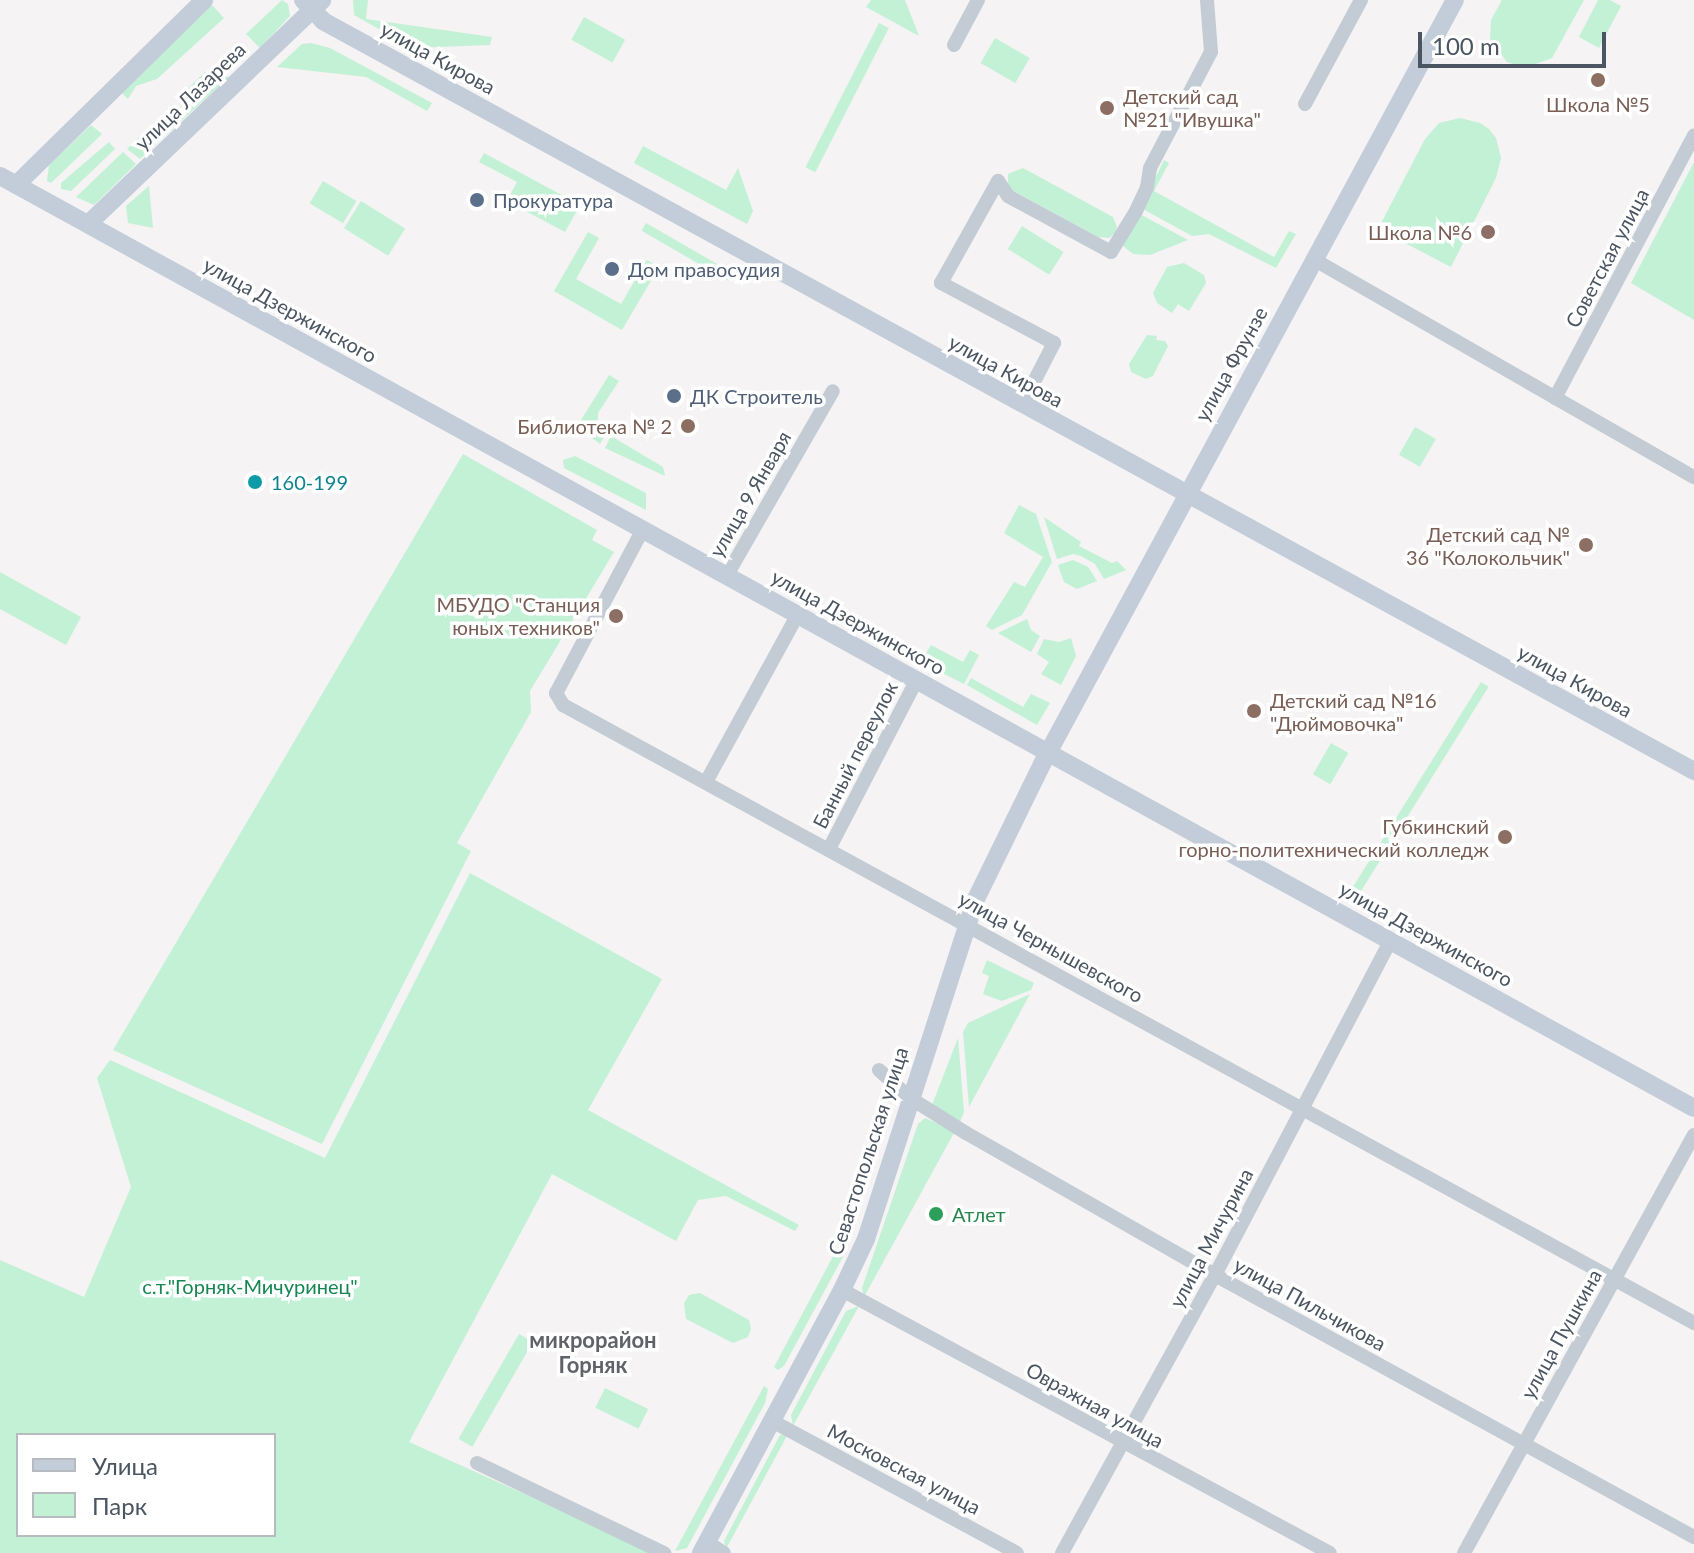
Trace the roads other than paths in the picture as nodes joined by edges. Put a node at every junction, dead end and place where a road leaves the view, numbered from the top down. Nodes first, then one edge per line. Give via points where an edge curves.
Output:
1 (204, 0) edge
2 (978, 0) edge
3 (1207, 0) edge
4 (1361, 0) edge
5 (1455, 0) edge
6 (312, 3) edge
7 (954, 45) dead end
8 (1305, 104) dead end
9 (1694, 136) edge
10 (8, 180) edge
11 (88, 224) junction
12 (1313, 259) junction
13 (833, 391) dead end
14 (1555, 398) junction
15 (1022, 405) junction
16 (1694, 477) edge
17 (1186, 495) junction
18 (643, 529) junction
19 (727, 575) junction
20 (798, 614) junction
21 (917, 679) junction
22 (1048, 751) junction
23 (1694, 771) edge
24 (706, 782) junction
25 (829, 849) junction
26 (967, 924) junction
27 (1391, 940) junction
28 (879, 1070) dead end
29 (910, 1098) junction
30 (1305, 1108) junction
31 (1694, 1108) edge
32 (1694, 1135) edge
33 (1215, 1275) junction
34 (1613, 1280) junction
35 (842, 1290) junction
36 (1694, 1323) edge
37 (772, 1421) junction
38 (1122, 1443) junction
39 (1524, 1444) junction
40 (477, 1463) dead end
41 (1694, 1537) edge
42 (704, 1548) edge
43 (664, 1553) edge
44 (724, 1553) edge
45 (1017, 1553) edge
46 (1062, 1553) edge
47 (1330, 1553) edge
48 (1464, 1553) edge

1 - 10 main road
2 - 7 street
3 - 15 street via 1211,52 1150,168 1136,211 1111,252 1008,196 998,181 941,283 1054,343
4 - 8 street
5 - 12 main road, улица Фрунзе
6 - 11 main road, улица Лазарева
6 - 15 main road, улица Кирова via 323,21
9 - 14 street, Советская улица
10 - 11 main road, улица Дзержинского
11 - 18 main road, улица Дзержинского
12 - 14 street
12 - 17 main road, улица Фрунзе
13 - 19 street, улица 9 Января
14 - 16 street
15 - 17 main road, улица Кирова
17 - 22 main road, улица Фрунзе
17 - 23 main road, улица Кирова
18 - 19 main road, улица Дзержинского
18 - 24 street, улица Чернышевского via 556,693 563,705
19 - 20 main road, улица Дзержинского
20 - 21 main road, улица Дзержинского
20 - 24 street
21 - 22 main road, улица Дзержинского
21 - 25 street, Банный переулок
22 - 26 main road, Севастопольская улица
22 - 27 main road, улица Дзержинского
24 - 25 street, улица Чернышевского
25 - 26 street, улица Чернышевского
26 - 29 main road, Севастопольская улица
26 - 30 street, улица Чернышевского
27 - 30 street, улица Мичурина
27 - 31 main road, улица Дзержинского
28 - 29 street, улица Пильчикова
29 - 33 street, улица Пильчикова
29 - 35 main road, Севастопольская улица via 866,1239
30 - 33 street, улица Мичурина
30 - 34 street, улица Чернышевского
32 - 34 street, улица Пушкина
33 - 38 street, улица Мичурина
33 - 39 street, улица Пильчикова
34 - 36 street, улица Чернышевского
34 - 39 street, улица Пушкина
35 - 37 main road, Севастопольская улица
35 - 38 street, Овражная улица
37 - 42 main road, Севастопольская улица
37 - 45 street, Московская улица
38 - 46 street, улица Мичурина
38 - 47 street, Овражная улица
39 - 41 street, улица Пильчикова
39 - 48 street, улица Пушкина
40 - 43 street
42 - 44 street

